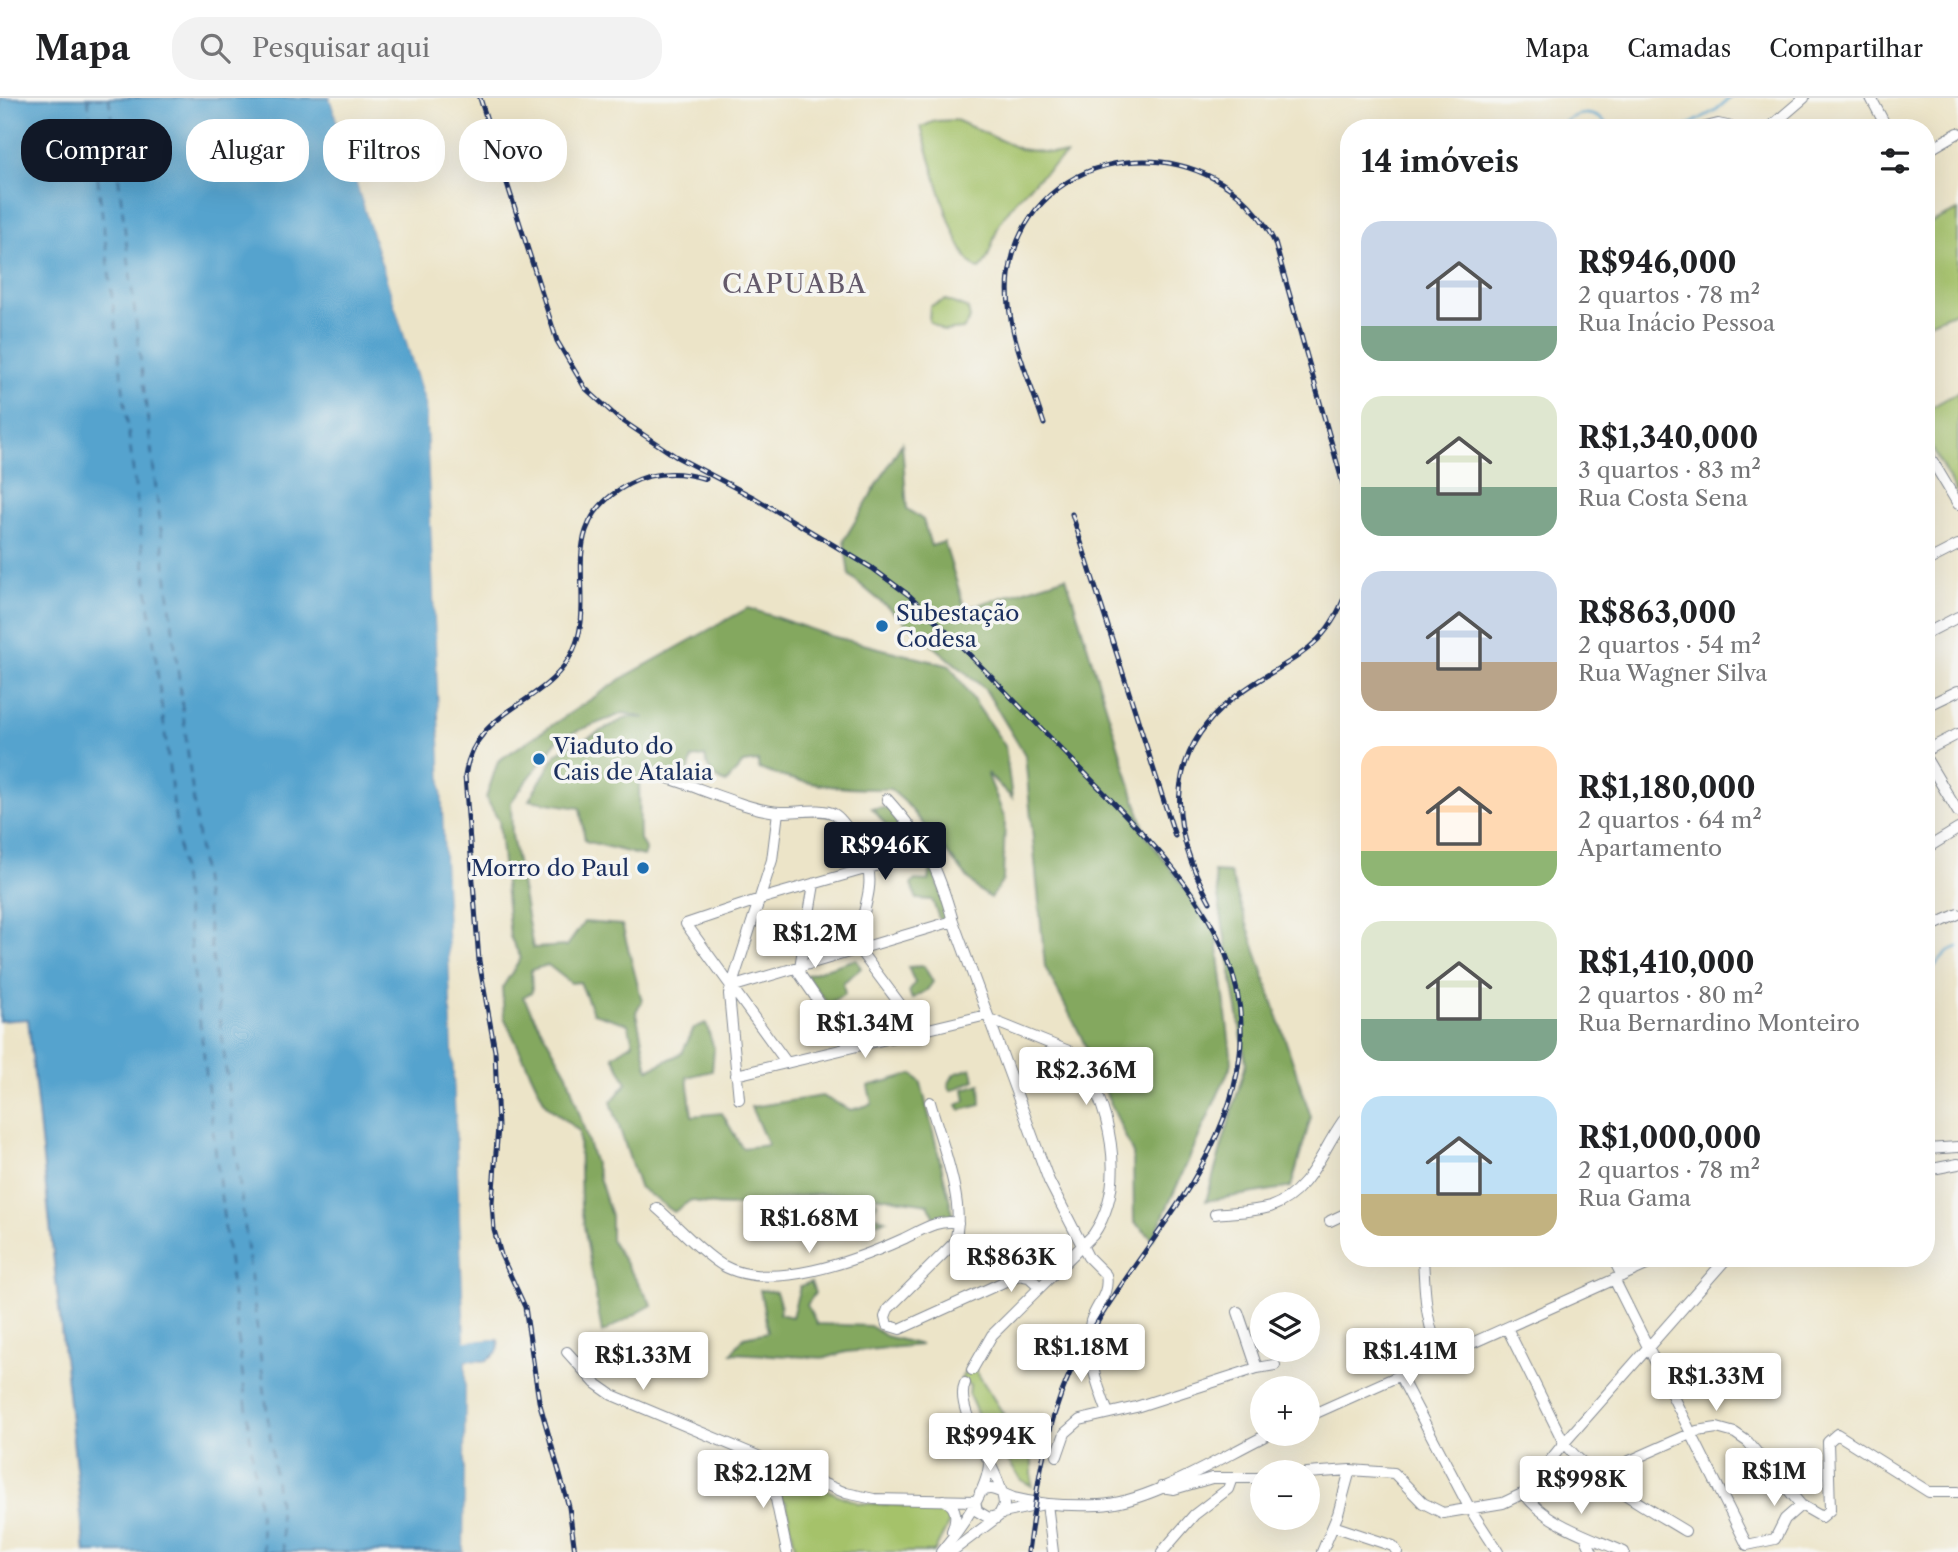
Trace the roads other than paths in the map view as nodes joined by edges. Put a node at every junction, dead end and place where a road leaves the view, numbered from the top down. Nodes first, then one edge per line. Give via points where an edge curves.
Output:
1 (1804, 98) edge
2 (1871, 98) edge
3 (1780, 119) edge
4 (1882, 119) edge
5 (1958, 133) edge
6 (1935, 146) edge
7 (1935, 474) edge
8 (1958, 504) edge
9 (1958, 545) edge
10 (1935, 557) edge
11 (1958, 617) edge
12 (1935, 629) edge
13 (1958, 691) edge
14 (1935, 702) edge
15 (1958, 734) edge
16 (1935, 746) edge
17 (1935, 773) edge
18 (668, 778) dead end
19 (887, 799) dead end
20 (778, 812) junction
21 (1958, 812) edge
22 (1958, 829) edge
23 (1935, 843) edge
24 (928, 851) junction
25 (869, 868) junction
26 (814, 884) junction
27 (760, 899) junction
28 (1958, 914) edge
29 (953, 921) junction
30 (1935, 924) edge
31 (860, 948) junction
32 (800, 966) junction
33 (731, 986) junction
34 (988, 1017) junction
35 (920, 1031) junction
36 (850, 1047) junction
37 (787, 1063) junction
38 (736, 1075) junction
39 (739, 1099) dead end
40 (930, 1102) dead end
41 (1340, 1124) edge
42 (1958, 1147) edge
43 (1935, 1148) edge
44 (1958, 1164) edge
45 (1935, 1168) edge
46 (657, 1208) dead end
47 (1215, 1214) dead end
48 (1340, 1216) edge
49 (1330, 1221) dead end
50 (958, 1223) junction
51 (1084, 1246) junction
52 (1424, 1267) edge
53 (1615, 1267) edge
54 (1642, 1267) edge
55 (1719, 1267) edge
56 (1618, 1278) junction
57 (1040, 1287) junction
58 (1238, 1312) dead end
59 (1507, 1328) junction
60 (1648, 1350) junction
61 (567, 1352) dead end
62 (1443, 1357) junction
63 (1275, 1365) dead end
64 (1257, 1368) junction
65 (972, 1370) dead end
66 (1400, 1376) junction
67 (965, 1383) dead end
68 (1320, 1411) edge
69 (1108, 1413) junction
70 (1690, 1434) junction
71 (1250, 1443) edge
72 (1564, 1443) junction
73 (987, 1455) junction
74 (1057, 1456) dead end
75 (768, 1461) junction
76 (1350, 1470) junction
77 (1320, 1472) edge
78 (1600, 1474) junction
79 (1232, 1478) junction
80 (1250, 1478) edge
81 (1161, 1487) junction
82 (1000, 1492) junction
83 (1958, 1492) edge
84 (1524, 1493) junction
85 (977, 1497) junction
86 (943, 1500) junction
87 (1047, 1504) junction
88 (1801, 1505) junction
89 (1470, 1509) junction
90 (999, 1515) junction
91 (1334, 1526) junction
92 (1685, 1531) dead end
93 (1585, 1536) junction
94 (949, 1548) edge
95 (788, 1552) edge
96 (941, 1552) edge
97 (1053, 1552) edge
98 (1162, 1552) edge
99 (1322, 1552) edge
100 (1397, 1552) edge
101 (1498, 1552) edge
102 (1592, 1552) edge
103 (1624, 1552) edge

1 - 3 street
2 - 4 street
5 - 6 street
7 - 8 street
9 - 10 street
11 - 12 street
13 - 14 street
15 - 16 street
17 - 21 street
18 - 20 street
19 - 24 street
20 - 25 street via 836,815
20 - 27 street via 774,850
22 - 23 street
24 - 25 street
24 - 29 street
25 - 26 street
25 - 31 street
26 - 27 street
26 - 32 street
27 - 33 street
27 - 33 street via 686,924
28 - 30 street
29 - 31 street
29 - 34 street
31 - 32 street
31 - 35 street
32 - 33 street
32 - 36 street via 803,982
33 - 37 street
33 - 38 street
34 - 35 street
34 - 51 street via 1041,1161
34 - 51 street via 1073,1051 1098,1097 1110,1135 1112,1169 1104,1216
35 - 36 street
36 - 37 street
37 - 38 street
38 - 39 street
40 - 50 street
41 - 47 street via 1314,1170 1287,1198 1269,1207
42 - 43 street
44 - 45 street
46 - 50 street via 722,1264 761,1274 837,1264 941,1222
48 - 49 street
50 - 57 street via 954,1242 888,1309 885,1317 890,1327 900,1329 1019,1275
51 - 57 street
51 - 69 street via 1106,1275 1090,1325 1092,1367
52 - 62 street via 1429,1322
53 - 56 street
54 - 56 street
55 - 60 street
56 - 59 street
56 - 60 street
57 - 65 street via 992,1335
58 - 64 street
59 - 62 street
59 - 72 street
60 - 70 street
60 - 72 street
61 - 75 street via 606,1392
62 - 66 street
63 - 64 street
64 - 69 street
66 - 68 street
66 - 89 street
67 - 73 street via 962,1399
69 - 74 street via 1071,1426
70 - 78 street
70 - 88 street via 1704,1428 1734,1433 1767,1462
70 - 88 street via 1747,1545 1775,1539 1785,1518
71 - 81 street
72 - 78 street
72 - 84 street
73 - 82 street
73 - 85 street via 988,1472
75 - 86 street via 856,1496
75 - 95 street
76 - 77 street
76 - 89 street via 1394,1473 1423,1503 1443,1513
76 - 91 street
78 - 92 street
79 - 80 street
79 - 81 street via 1207,1478 1174,1489
79 - 98 street via 1228,1489 1194,1514
81 - 87 street via 1117,1503
82 - 85 street via 990,1488
82 - 87 street
82 - 90 street via 1004,1502
83 - 88 street via 1929,1492 1837,1434 1828,1442 1828,1514 1817,1516
84 - 89 street via 1503,1503
84 - 93 street via 1535,1508
85 - 86 street
85 - 90 street via 978,1511 984,1516
85 - 94 street
86 - 94 street via 956,1513
87 - 90 street
87 - 97 street
89 - 101 street
90 - 94 street
91 - 99 street
91 - 100 street via 1393,1546
93 - 102 street
93 - 103 street
94 - 96 street

